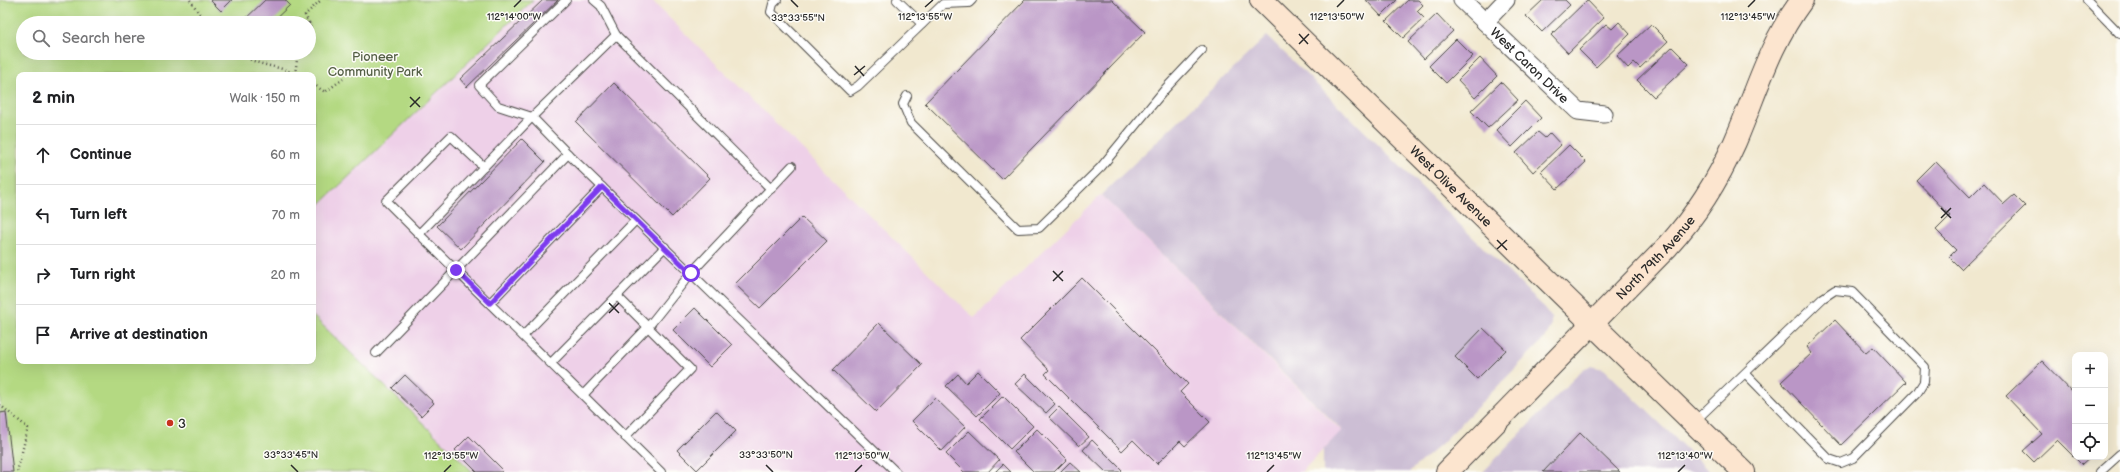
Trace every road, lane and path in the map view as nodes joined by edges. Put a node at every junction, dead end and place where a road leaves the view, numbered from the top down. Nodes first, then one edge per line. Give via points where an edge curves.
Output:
1 (190, 0) edge
2 (321, 0) edge
3 (566, 0) edge
4 (594, 0) edge
5 (777, 0) edge
6 (896, 0) edge
7 (972, 0) edge
8 (1261, 0) edge
9 (1462, 0) edge
10 (1506, 0) edge
11 (1802, 0) edge
12 (2087, 0) edge
13 (201, 16) edge
14 (305, 16) edge
15 (1484, 22) junction
16 (922, 24) junction
17 (2120, 34) edge
18 (616, 35) junction
19 (1202, 50) dead end
20 (248, 60) edge
21 (297, 60) edge
22 (285, 72) edge
23 (296, 72) edge
24 (344, 79) dead end
25 (316, 86) edge
26 (907, 96) dead end
27 (1604, 114) dead end
28 (532, 117) junction
29 (568, 154) junction
30 (792, 166) dead end
31 (484, 167) junction
32 (602, 187) junction
33 (771, 189) junction
34 (636, 220) junction
35 (420, 234) junction
36 (665, 247) junction
37 (456, 270) junction
38 (691, 273) junction
39 (617, 296) junction
40 (490, 303) junction
41 (1592, 324) junction
42 (648, 327) junction
43 (523, 336) junction
44 (376, 353) dead end
45 (551, 363) junction
46 (1745, 373) junction
47 (583, 395) junction
48 (0, 405) edge
49 (1694, 423) junction
50 (625, 437) junction
51 (2120, 454) edge
52 (17, 472) edge
53 (661, 472) edge
54 (896, 472) edge
55 (1447, 472) edge
56 (1744, 472) edge
57 (2100, 472) edge

1 - 13 path
2 - 14 path
3 - 28 lane via 479,85 498,106
4 - 18 lane via 601,6
5 - 16 lane via 771,12 850,91
6 - 16 lane
7 - 16 lane via 969,3 943,4
8 - 41 main road, West Olive Avenue
9 - 15 street, West Caron Drive
10 - 15 street
11 - 41 main road, North 79th Avenue via 1777,38 1721,171 1690,221
12 - 17 lane
15 - 27 street, West Caron Drive via 1578,111
18 - 28 lane
18 - 33 lane
19 - 26 lane via 1166,88 1101,167 1039,228 1018,229 911,123 903,104
20 - 22 path
21 - 23 path
24 - 25 path via 325,92
28 - 29 lane
28 - 31 lane
29 - 32 lane
29 - 37 lane
30 - 33 lane
31 - 35 lane
31 - 35 lane via 451,136 386,201
32 - 34 lane
32 - 40 lane
33 - 38 lane
34 - 36 lane
34 - 43 lane
35 - 37 lane
36 - 38 lane
36 - 39 lane
37 - 40 lane
37 - 44 lane
38 - 42 lane
38 - 54 lane
39 - 42 lane
39 - 45 lane
40 - 43 lane
41 - 49 main road, West Olive Avenue
41 - 55 main road, North 79th Avenue
42 - 47 lane
42 - 50 lane via 690,369
43 - 45 lane
45 - 47 lane
46 - 46 lane via 1828,459 1841,463 1853,458 1918,393 1924,382 1925,367 1852,292 1835,290 1822,298
46 - 49 lane
47 - 50 lane
48 - 52 path via 28,428
49 - 56 main road, West Olive Avenue
50 - 53 lane
51 - 57 lane

